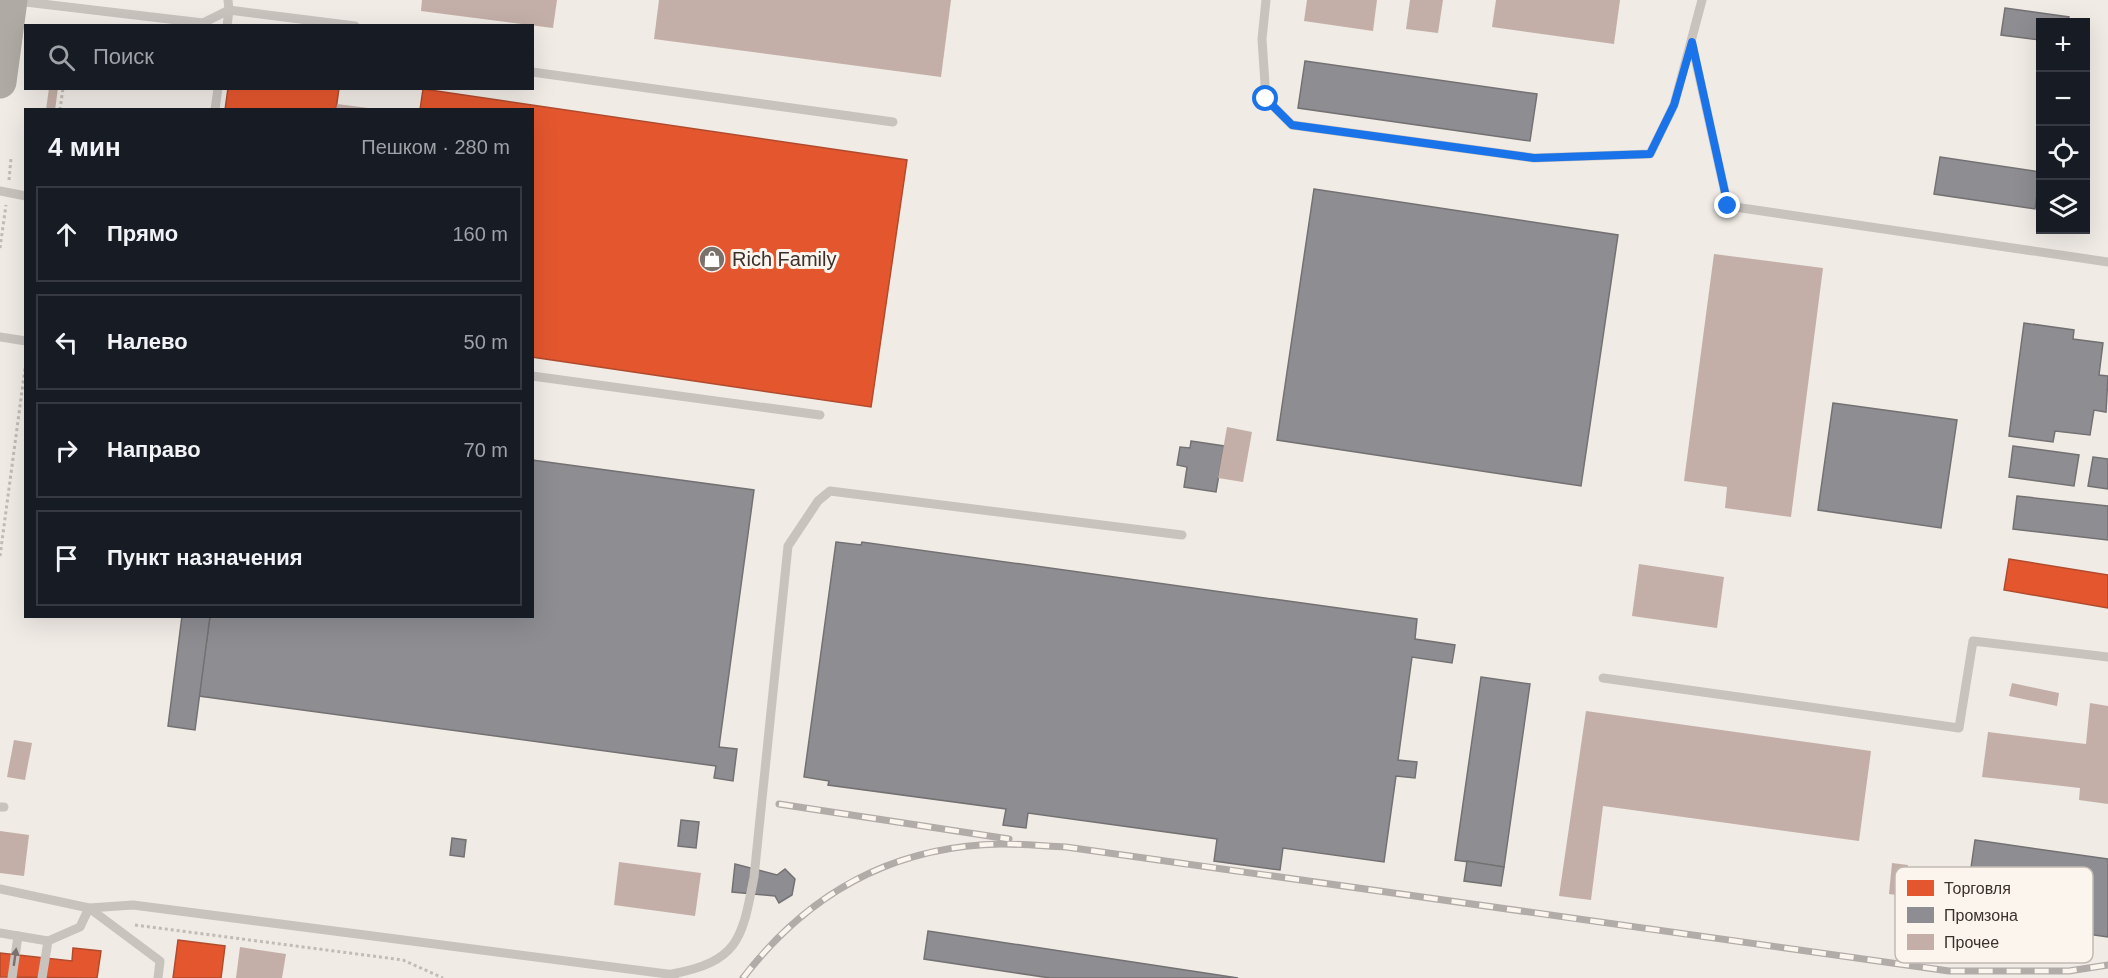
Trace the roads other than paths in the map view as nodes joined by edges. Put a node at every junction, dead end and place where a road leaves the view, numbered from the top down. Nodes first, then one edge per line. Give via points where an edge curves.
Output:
1 (11, 0) edge
2 (103, 0) edge
3 (1266, 0) edge
4 (1702, 0) edge
5 (229, 5) edge
6 (101, 11) junction
7 (227, 24) edge
8 (343, 24) edge
9 (1692, 42) junction
10 (534, 72) edge
11 (0, 82) edge
12 (218, 90) edge
13 (215, 108) edge
14 (893, 122) dead end
15 (0, 191) edge
16 (24, 196) edge
17 (2108, 262) edge
18 (0, 337) edge
19 (24, 341) edge
20 (534, 376) edge
21 (820, 416) dead end
22 (1182, 535) dead end
23 (2108, 657) edge
24 (1603, 678) dead end
25 (0, 889) edge
26 (89, 908) junction
27 (0, 933) edge
28 (18, 936) junction
29 (48, 941) junction
30 (672, 974) junction
31 (12, 978) edge
32 (42, 978) edge
33 (158, 978) edge
34 (683, 978) edge

1 - 6 lane
1 - 11 highway
2 - 6 lane
3 - 9 lane via 1262,39 1266,99 1292,125 1534,158 1650,154 1674,105
4 - 9 lane
5 - 6 lane via 203,23
5 - 7 lane
5 - 8 lane
9 - 17 lane via 1728,206
10 - 14 lane
12 - 13 lane
15 - 16 lane
18 - 19 lane
20 - 21 lane
22 - 30 lane via 830,491 818,501 788,546 746,922 729,953 694,970
23 - 24 lane via 1973,641 1959,728
25 - 26 lane
26 - 29 lane via 80,927
26 - 30 lane via 133,905
26 - 33 lane via 160,961
27 - 28 lane
28 - 29 lane
31 -> 28 lane
29 - 32 lane
30 - 34 lane

